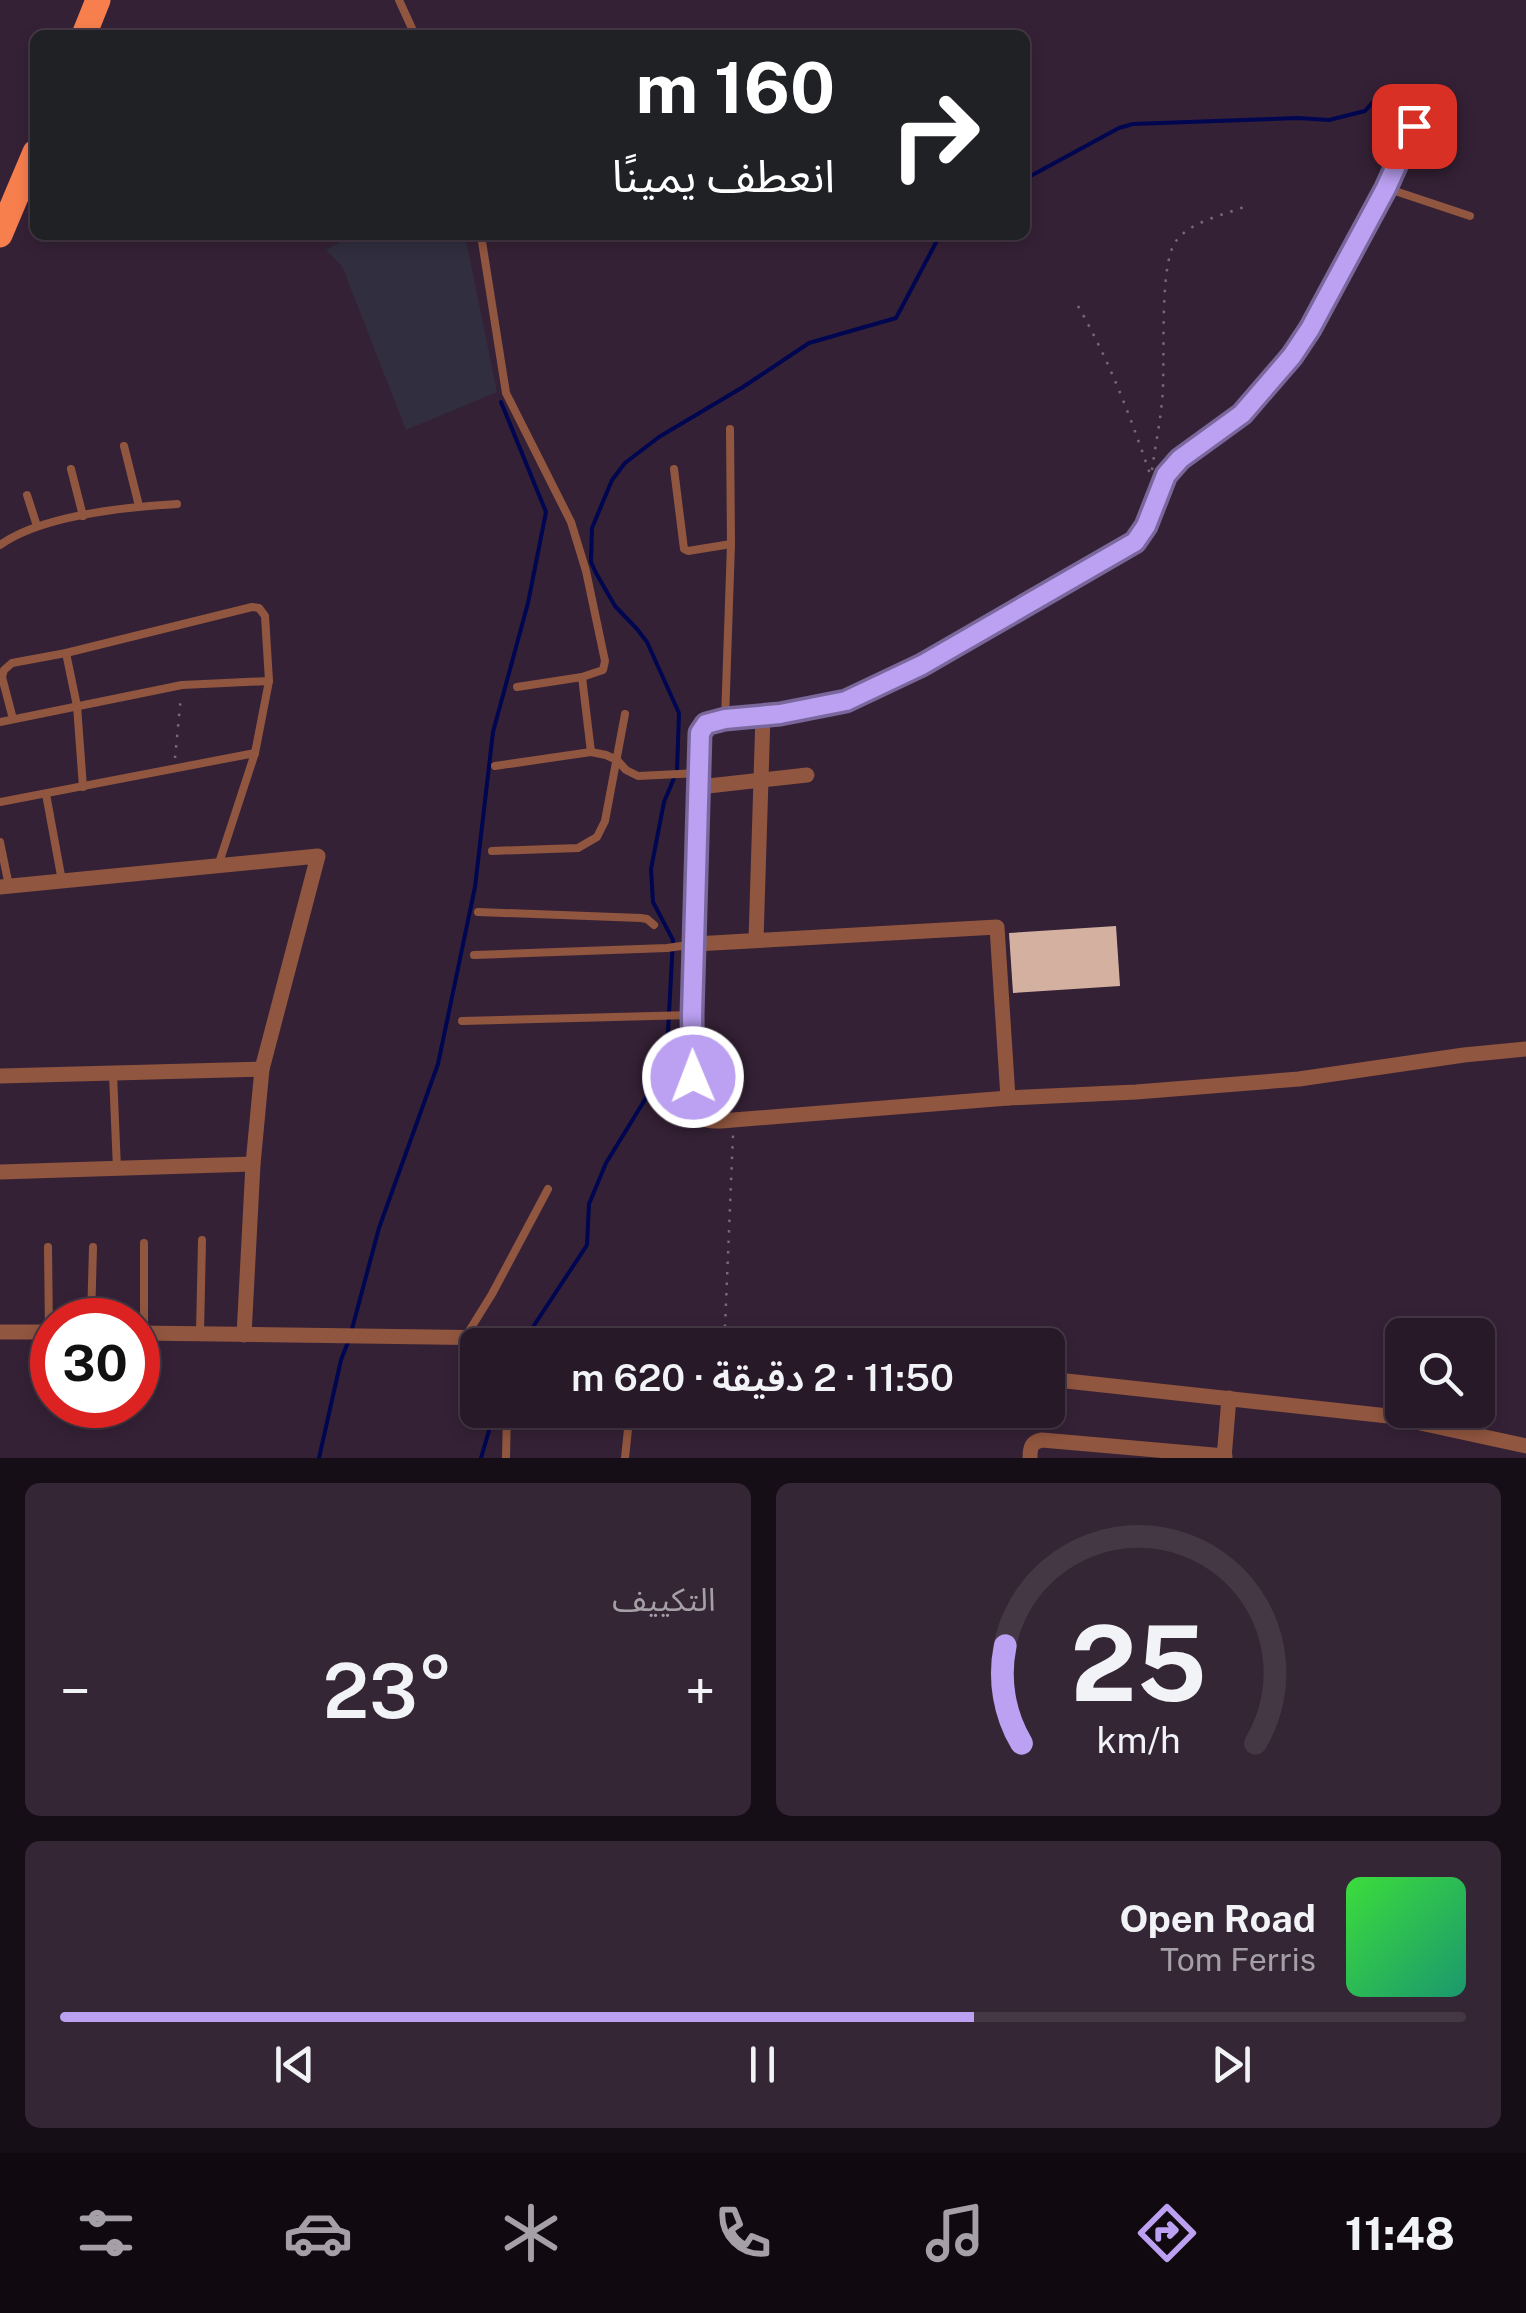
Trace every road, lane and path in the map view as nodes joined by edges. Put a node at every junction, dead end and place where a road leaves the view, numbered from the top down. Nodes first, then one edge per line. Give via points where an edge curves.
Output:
1 (98, 0) edge
2 (398, 0) edge
3 (86, 30) edge
4 (413, 30) edge
5 (1414, 126) dead end
6 (30, 164) edge
7 (1386, 188) junction
8 (1244, 208) dead end
9 (1470, 216) dead end
10 (0, 236) edge
11 (482, 240) edge
12 (1078, 306) dead end
13 (730, 429) dead end
14 (124, 446) dead end
15 (71, 469) dead end
16 (674, 469) dead end
17 (27, 495) dead end
18 (178, 504) dead end
19 (139, 506) junction
20 (83, 516) junction
21 (38, 526) junction
22 (731, 544) junction
23 (0, 546) edge
24 (66, 653) junction
25 (582, 677) junction
26 (269, 681) junction
27 (182, 685) junction
28 (517, 687) dead end
29 (77, 706) junction
30 (625, 714) dead end
31 (763, 715) junction
32 (12, 719) junction
33 (725, 719) junction
34 (0, 722) edge
35 (254, 752) junction
36 (591, 752) junction
37 (617, 760) junction
38 (496, 766) dead end
39 (174, 769) junction
40 (808, 775) dead end
41 (699, 780) junction
42 (761, 780) junction
43 (83, 787) junction
44 (46, 794) junction
45 (0, 802) edge
46 (0, 842) edge
47 (492, 851) dead end
48 (218, 866) junction
49 (62, 881) junction
50 (4, 886) edge
51 (478, 912) dead end
52 (654, 925) dead end
53 (756, 940) junction
54 (695, 944) junction
55 (474, 955) dead end
56 (692, 1015) junction
57 (462, 1021) dead end
58 (1526, 1048) edge
59 (262, 1069) junction
60 (112, 1074) junction
61 (0, 1076) edge
62 (1008, 1098) junction
63 (733, 1120) junction
64 (253, 1164) junction
65 (117, 1170) junction
66 (0, 1172) edge
67 (548, 1189) dead end
68 (202, 1240) dead end
69 (144, 1243) dead end
70 (48, 1247) dead end
71 (93, 1248) dead end
72 (50, 1298) edge
73 (92, 1298) edge
74 (142, 1298) edge
75 (471, 1328) edge
76 (730, 1328) edge
77 (0, 1332) edge
78 (30, 1332) edge
79 (160, 1332) edge
80 (200, 1333) junction
81 (244, 1335) junction
82 (460, 1336) edge
83 (1065, 1381) edge
84 (1229, 1398) junction
85 (507, 1428) edge
86 (628, 1428) edge
87 (1526, 1446) edge
88 (1224, 1457) edge
89 (506, 1458) edge
90 (625, 1458) edge
91 (1030, 1458) edge

1 - 3 main road
2 - 4 lane
5 - 7 lane
6 - 10 main road
7 - 9 lane
7 - 31 street via 1292,356 1242,414 1166,475 1135,542 922,665 846,701
8 - 12 path via 1186,232 1170,252 1163,399 1151,476 1124,399
11 - 25 lane via 506,392 572,522 604,649 604,670
13 - 22 lane
14 - 19 lane
15 - 20 lane
16 - 22 lane via 684,549
17 - 21 lane
18 - 19 lane
19 - 20 lane
20 - 21 lane
21 - 23 lane
22 - 33 lane
24 - 26 lane via 252,607 265,616
24 - 29 lane
24 - 32 lane via 6,666 2,676
25 - 28 lane
25 - 36 lane
26 - 27 lane
26 - 35 lane
27 - 29 lane
27 - 39 path
29 - 32 lane
29 - 43 lane
30 - 37 lane
31 - 33 street
31 - 42 street
32 - 34 lane
33 - 41 street via 702,727
35 - 39 lane
35 - 48 lane
36 - 37 lane
36 - 38 lane
37 - 41 lane via 638,776
37 - 47 lane via 606,821 590,843
39 - 43 lane
40 - 42 street
41 - 42 street
41 - 54 street
42 - 53 street
43 - 44 lane
44 - 45 lane
44 - 49 lane
46 - 50 lane
48 - 49 street
48 - 59 street via 318,856
49 - 50 street
51 - 52 lane via 641,918
53 - 54 street
53 - 62 street via 997,926
54 - 55 lane
54 - 56 street
56 - 57 lane
56 - 63 street via 696,1114 706,1121
58 - 62 street via 1299,1079
59 - 60 street
59 - 64 street
60 - 61 street
60 - 65 lane
62 - 63 street
63 - 76 path
64 - 65 street
64 - 81 street
65 - 66 street
67 - 75 lane
68 - 80 lane
69 - 74 lane
70 - 72 lane
71 - 73 lane
77 - 78 street
79 - 80 street
80 - 81 street
81 - 82 street
83 - 84 street
84 - 87 street via 1388,1416
84 - 88 street
85 - 89 lane
86 - 90 lane
88 - 91 street via 1042,1440 1030,1448

